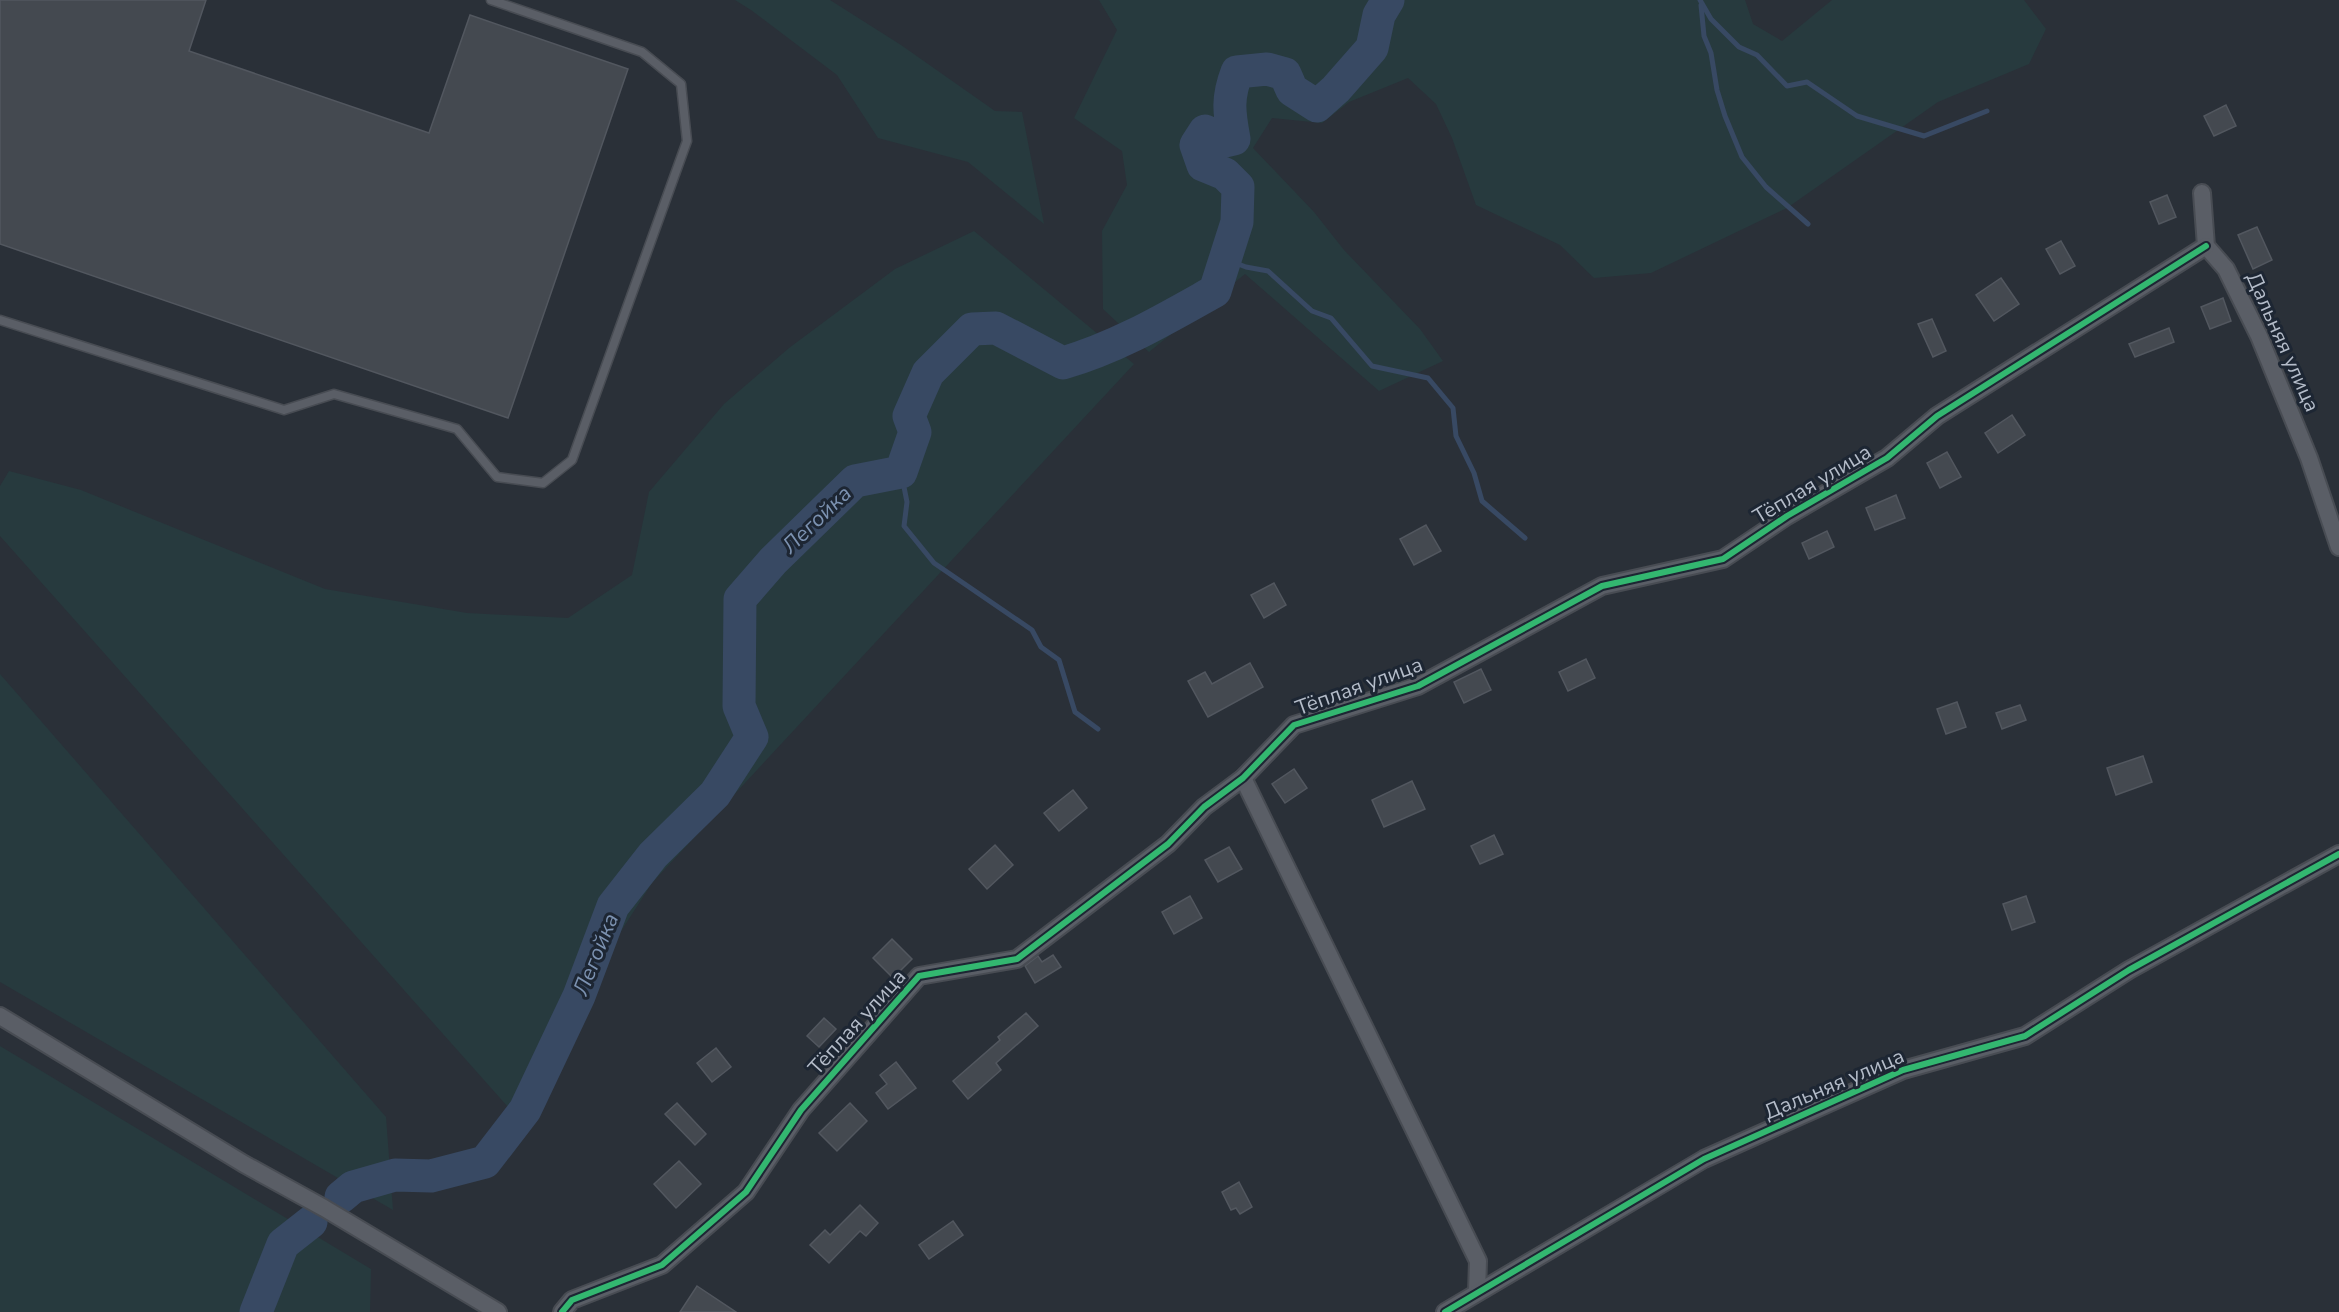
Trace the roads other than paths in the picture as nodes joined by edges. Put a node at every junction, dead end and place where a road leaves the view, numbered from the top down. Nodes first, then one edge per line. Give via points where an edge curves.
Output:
1 (491, 0) edge
2 (2202, 193) dead end
3 (2206, 246) junction
4 (0, 320) edge
5 (2339, 547) edge
6 (1243, 778) junction
7 (2339, 854) edge
8 (0, 1016) edge
9 (1477, 1292) junction
10 (498, 1312) edge
11 (562, 1312) edge
12 (1445, 1312) edge

1 - 4 lane via 642,52 681,84 687,141 572,460 543,483 497,477 457,429 334,394 284,410
2 - 3 street
3 - 5 street, Дальняя улица via 2226,269 2259,336 2309,458
3 - 6 street, Тёплая улица via 1937,416 1887,458 1723,559 1602,586 1418,686 1293,726
6 - 9 street via 1478,1261
6 - 11 street, Тёплая улица via 1204,807 1168,844 1017,959 920,976 801,1110 746,1192 662,1264 572,1300
7 - 9 street, Дальняя улица via 2129,970 2025,1036 1903,1070 1704,1159
8 - 10 street
9 - 12 street, Дальняя улица

